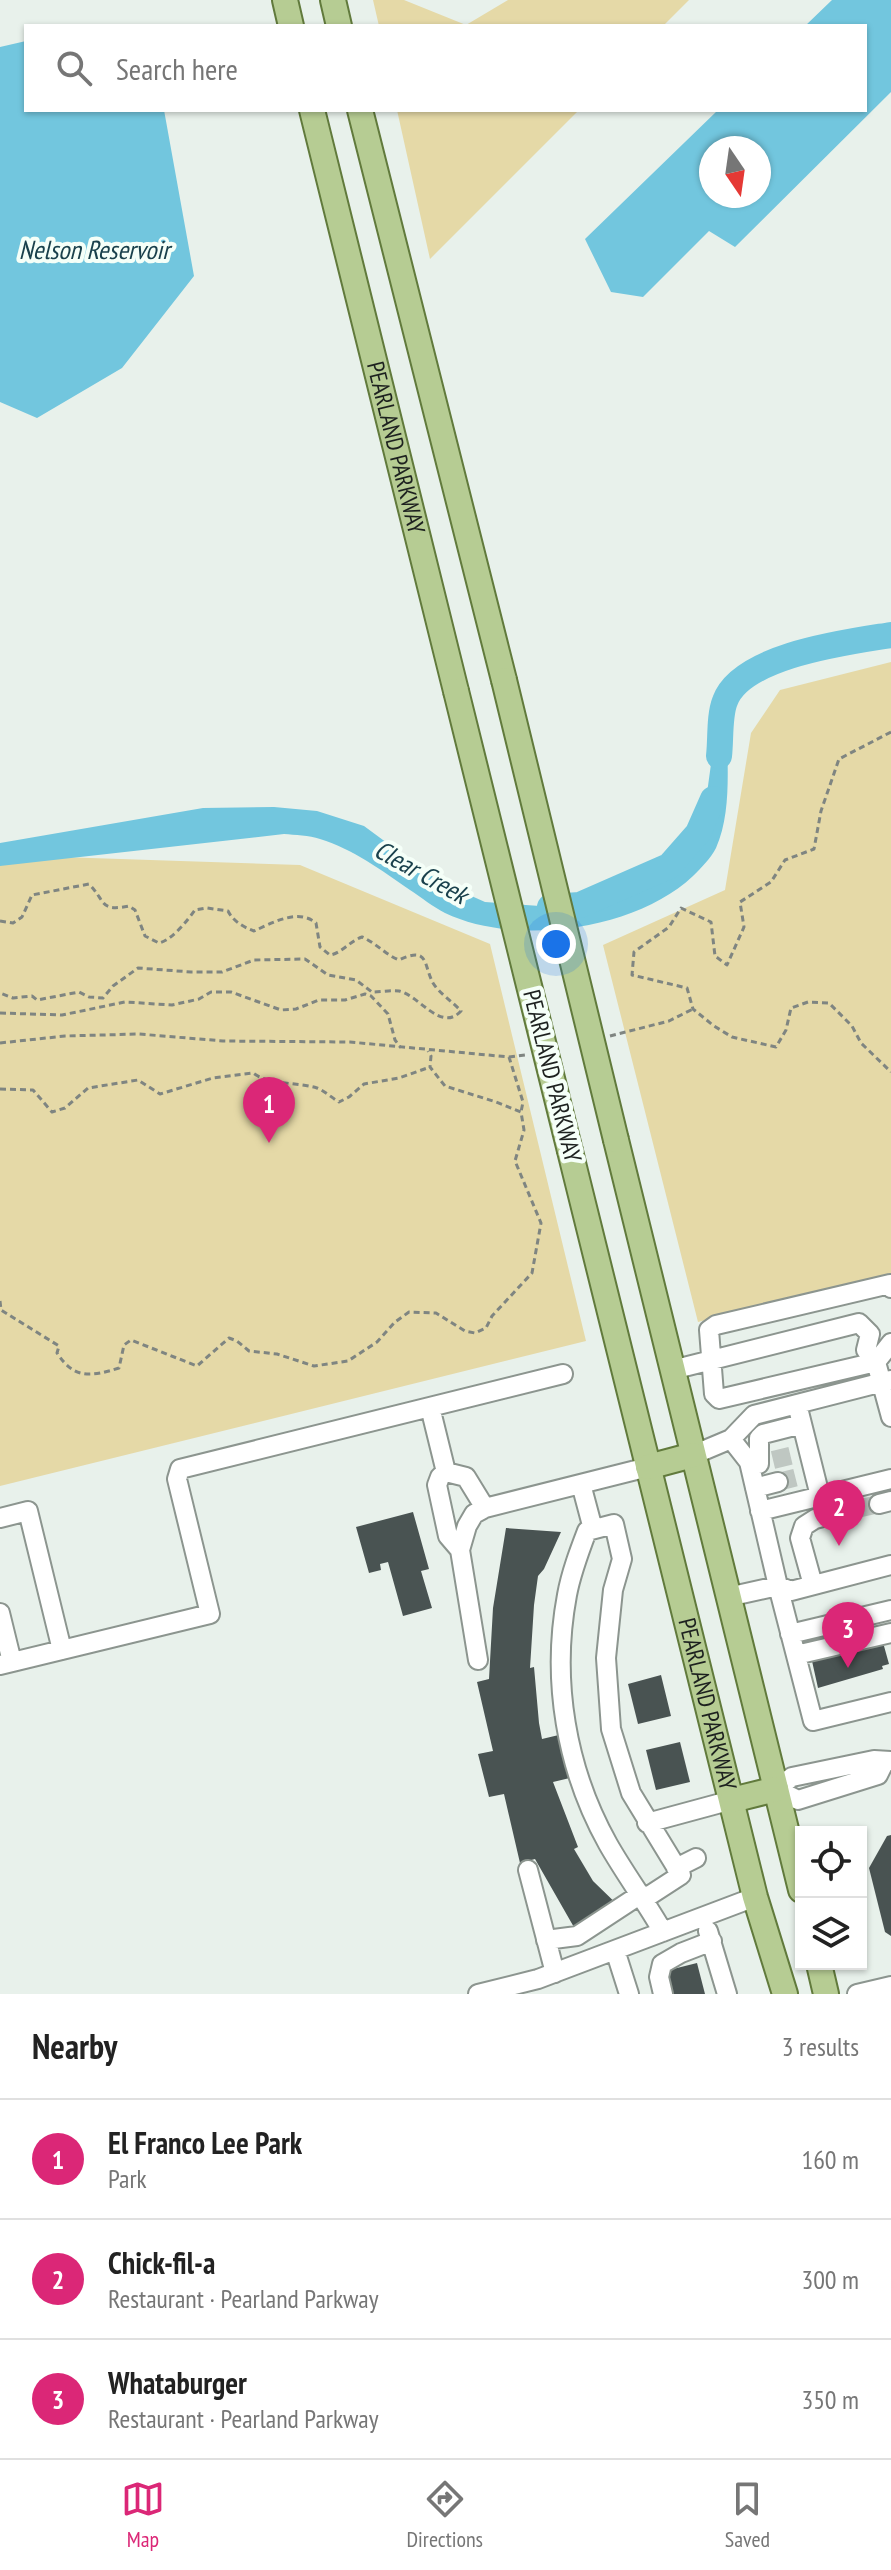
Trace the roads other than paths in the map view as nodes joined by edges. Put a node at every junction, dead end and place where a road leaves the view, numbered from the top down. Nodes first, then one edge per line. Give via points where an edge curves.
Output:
1 (285, 0) edge
2 (333, 0) edge
3 (291, 24) edge
4 (339, 24) edge
5 (312, 112) edge
6 (361, 112) edge
7 (891, 1288) edge
8 (891, 1343) edge
9 (711, 1359) junction
10 (876, 1362) junction
11 (672, 1370) junction
12 (563, 1374) dead end
13 (887, 1381) edge
14 (797, 1404) junction
15 (430, 1407) junction
16 (891, 1417) edge
17 (802, 1424) junction
18 (731, 1439) junction
19 (693, 1455) junction
20 (761, 1463) junction
21 (648, 1467) junction
22 (446, 1472) junction
23 (891, 1479) edge
24 (778, 1482) tunnel mouth
25 (581, 1484) junction
26 (755, 1488) junction
27 (820, 1496) junction
28 (485, 1508) junction
29 (760, 1511) junction
30 (834, 1514) tunnel mouth
31 (0, 1518) edge
32 (593, 1529) junction
33 (460, 1550) junction
34 (891, 1565) edge
35 (813, 1585) junction
36 (778, 1586) junction
37 (728, 1597) junction
38 (891, 1610) edge
39 (0, 1613) edge
40 (891, 1633) edge
41 (790, 1634) junction
42 (62, 1650) junction
43 (796, 1655) junction
44 (478, 1660) dead end
45 (6, 1664) edge
46 (891, 1702) edge
47 (888, 1762) edge
48 (776, 1789) junction
49 (732, 1800) junction
50 (647, 1823) junction
51 (696, 1858) dead end
52 (795, 1866) edge
53 (676, 1868) junction
54 (528, 1870) dead end
55 (643, 1897) junction
56 (755, 1897) junction
57 (702, 1917) junction
58 (663, 1932) junction
59 (546, 1940) junction
60 (712, 1941) junction
61 (615, 1950) junction
62 (820, 1970) edge
63 (555, 1973) junction
64 (891, 1986) edge
65 (486, 1993) edge
66 (629, 1994) edge
67 (663, 1994) edge
68 (727, 1994) edge
69 (785, 1994) edge
70 (826, 1994) edge
71 (857, 1994) edge

1 - 3 main road
2 - 4 main road
5 - 21 main road, PEARLAND PARKWAY, bridge
6 - 11 main road, PEARLAND PARKWAY, bridge
7 - 9 lane via 890,1284 716,1325 709,1330
8 - 10 lane
9 - 10 lane via 859,1323 870,1334 866,1350
9 - 10 lane via 719,1399
9 - 11 lane
10 - 13 lane
11 - 19 main road, PEARLAND PARKWAY
12 - 15 lane
13 - 14 lane
13 - 16 lane
14 - 17 lane
14 - 18 lane via 754,1415
15 - 22 lane
15 - 42 lane via 180,1469 177,1479 210,1614
17 - 20 lane via 763,1434
17 - 27 lane via 808,1475
18 - 19 lane
18 - 20 lane
19 - 21 main road
19 - 37 main road, PEARLAND PARKWAY
20 - 26 lane
21 - 25 lane
21 - 49 main road, PEARLAND PARKWAY
22 - 28 lane via 466,1477
22 - 33 lane via 437,1485 448,1536
23 - 27 lane
24 - 26 lane
25 - 28 lane
25 - 32 lane
26 - 29 lane
27 - 29 lane
28 - 33 lane via 474,1514
29 - 36 lane
30 - 35 lane via 804,1526 800,1538
31 - 42 lane via 28,1511
32 - 50 lane via 614,1524 622,1559 608,1629 607,1700 621,1764
32 - 55 lane via 587,1531 567,1595 561,1655 564,1717 583,1791 607,1842
33 - 44 lane
34 - 35 lane
35 - 36 lane via 791,1591
36 - 37 lane
36 - 41 lane
37 - 48 main road, PEARLAND PARKWAY
38 - 41 lane
39 - 45 lane
40 - 43 lane
41 - 43 lane
42 - 45 lane
43 - 46 lane via 813,1721
47 - 48 lane via 878,1775 798,1800
48 - 49 main road
48 - 52 main road, PEARLAND PARKWAY
49 - 50 lane
49 - 56 main road, PEARLAND PARKWAY
50 - 53 lane
51 - 53 lane
53 - 55 lane via 681,1875
54 - 59 lane
55 - 58 lane
55 - 59 lane via 577,1936
56 - 57 lane
56 - 69 main road, PEARLAND PARKWAY
57 - 58 lane
57 - 60 lane
58 - 61 lane
59 - 63 lane
60 - 67 lane via 662,1964
60 - 68 lane
61 - 63 lane
61 - 66 lane
62 - 70 main road
63 - 65 lane
64 - 71 lane

